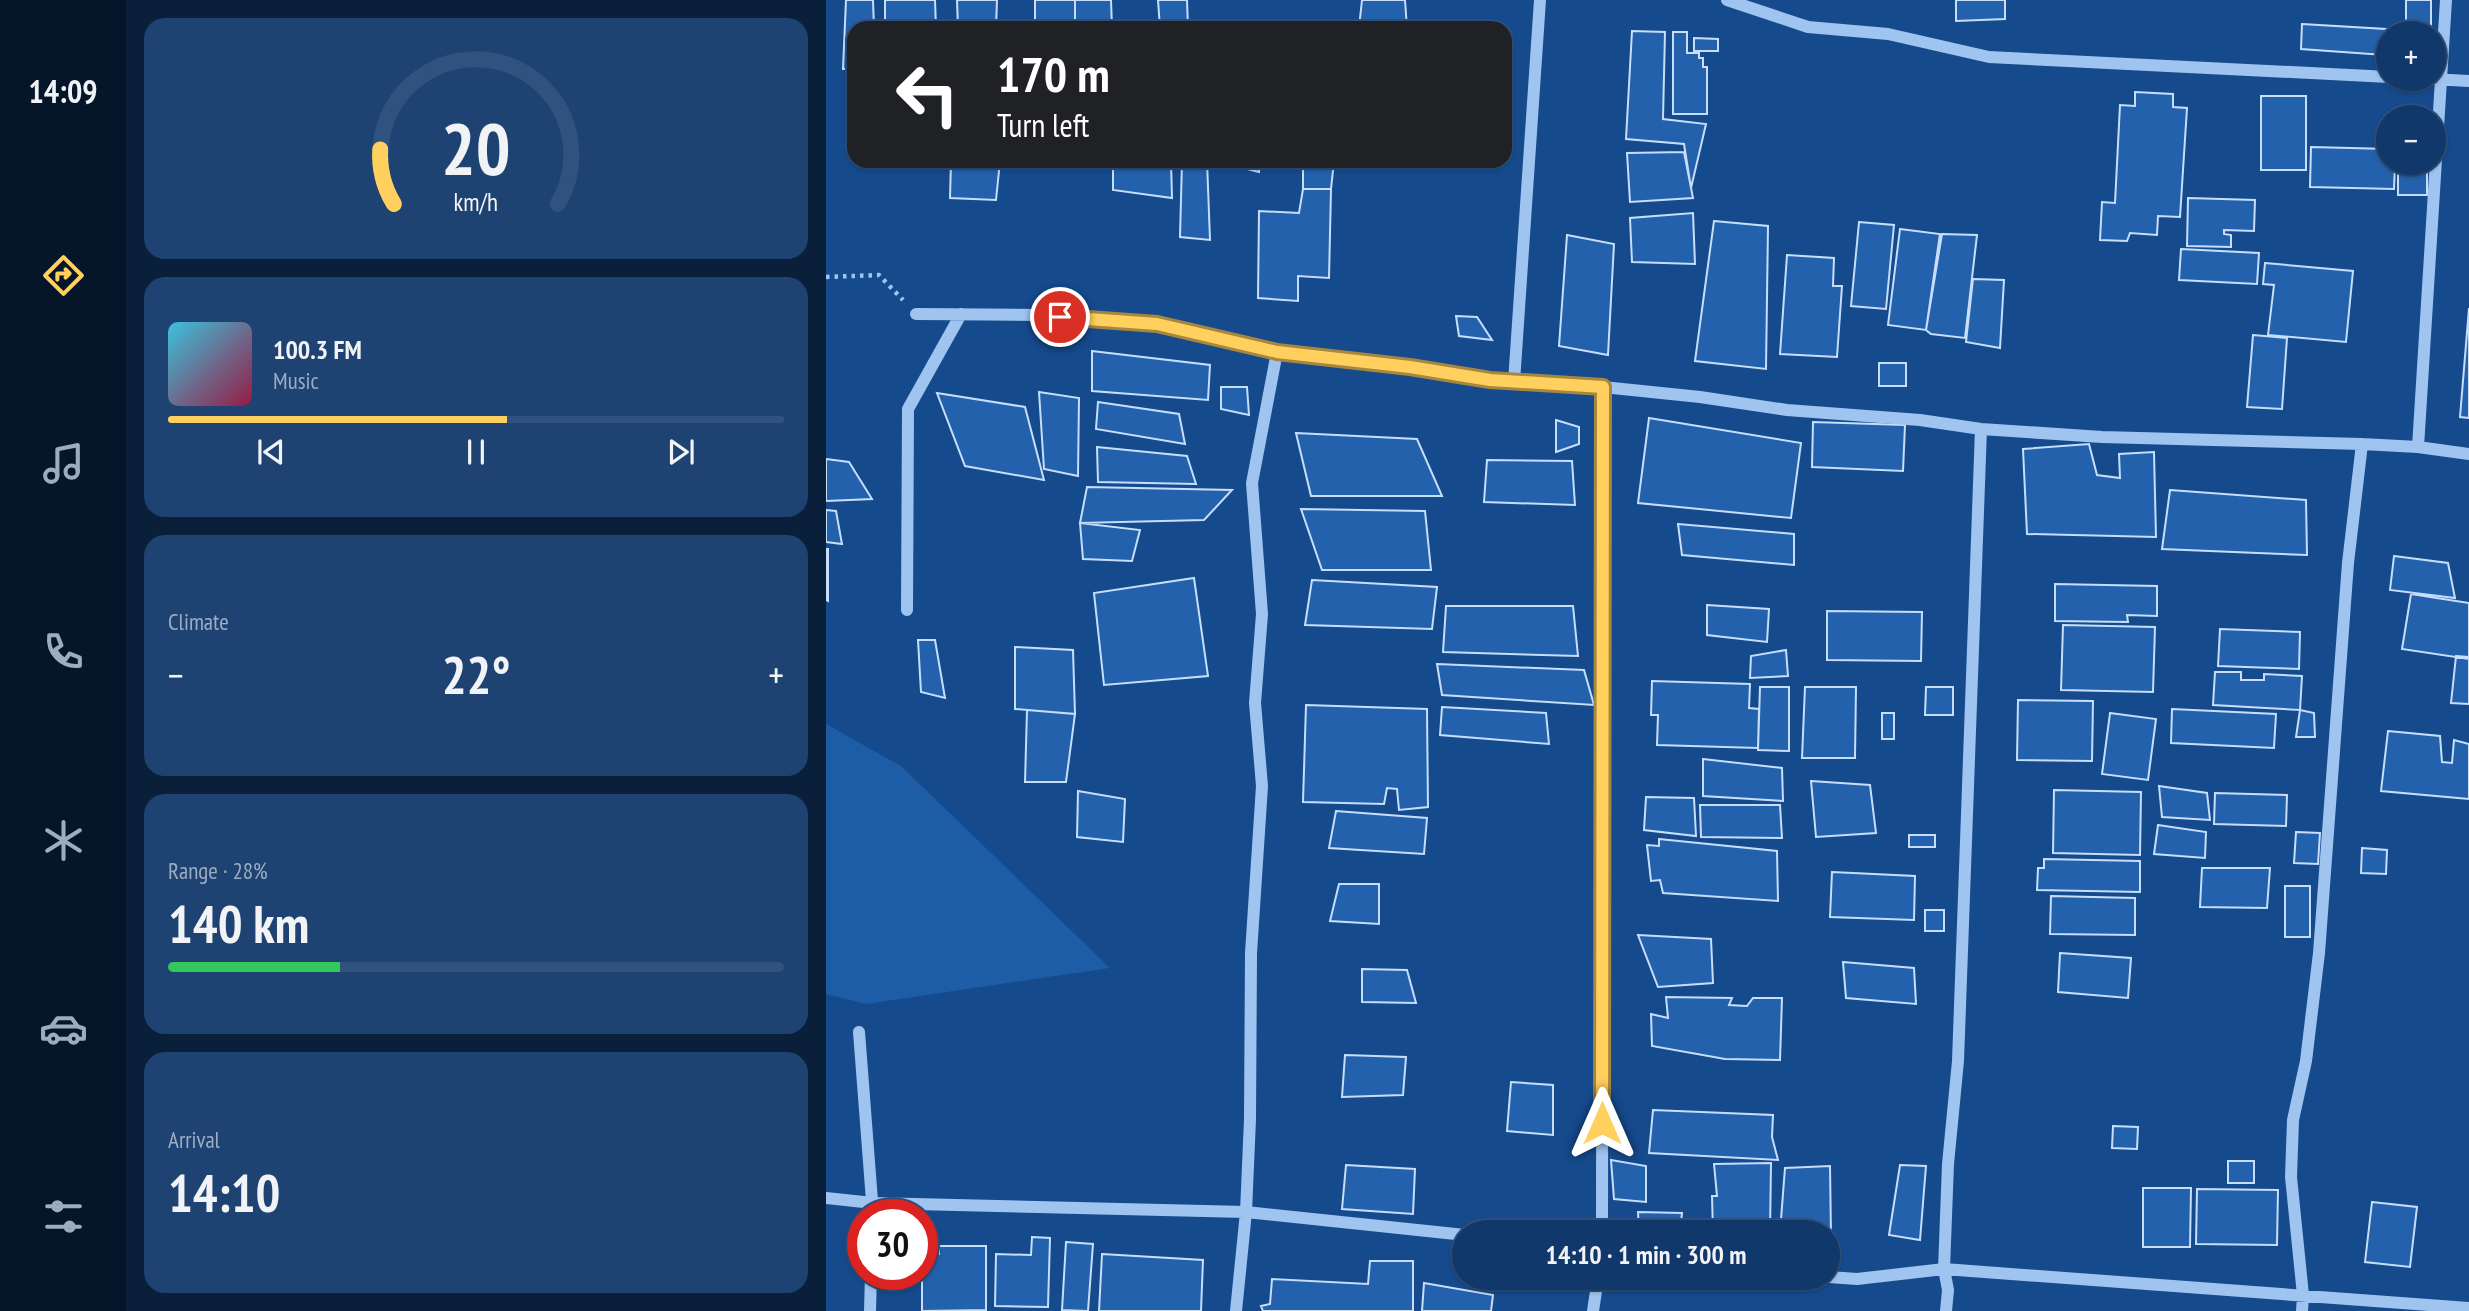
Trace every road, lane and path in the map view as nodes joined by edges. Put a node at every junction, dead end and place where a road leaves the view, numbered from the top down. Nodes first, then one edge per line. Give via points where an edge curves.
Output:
1 (1540, 0) edge
2 (1727, 0) edge
3 (2446, 0) edge
4 (2444, 21) edge
5 (2376, 75) edge
6 (2446, 80) edge
7 (2469, 81) edge
8 (2436, 91) edge
9 (826, 276) edge
10 (916, 314) joint
11 (961, 314) junction
12 (1277, 352) junction
13 (1514, 382) junction
14 (1603, 387) junction
15 (1980, 429) junction
16 (2362, 444) junction
17 (2418, 447) junction
18 (2469, 454) edge
19 (907, 611) dead end
20 (859, 1032) dead end
21 (826, 1198) edge
22 (872, 1199) edge
23 (847, 1203) edge
24 (938, 1210) edge
25 (1246, 1212) junction
26 (1602, 1220) edge
27 (1452, 1234) edge
28 (1944, 1269) junction
29 (1840, 1278) edge
30 (871, 1290) edge
31 (1596, 1290) edge
32 (2303, 1295) junction
33 (2469, 1308) edge
34 (870, 1311) edge
35 (1236, 1311) edge
36 (1593, 1311) edge
37 (1946, 1311) edge
38 (2302, 1311) edge

1 - 13 street
2 - 5 street via 1808,27 1888,34 1989,57
3 - 4 street
6 - 7 street
8 - 17 street
9 - 10 path via 878,275
10 - 11 street
11 - 12 street via 1157,324
11 - 19 street via 908,409
12 - 13 street
12 - 25 street via 1252,483 1262,614 1255,702 1262,786 1251,953
13 - 14 street
14 - 15 street
14 - 26 street
15 - 16 street
15 - 28 street via 1958,1061
16 - 17 street
16 - 32 street via 2347,576 2319,953 2306,1061 2293,1121 2291,1177
17 - 18 street
20 - 22 street
21 - 23 street
24 - 25 street
25 - 27 street
25 - 35 street
28 - 29 street
28 - 32 street
28 - 37 street
30 - 34 street
31 - 36 street
32 - 33 street
32 - 38 street

